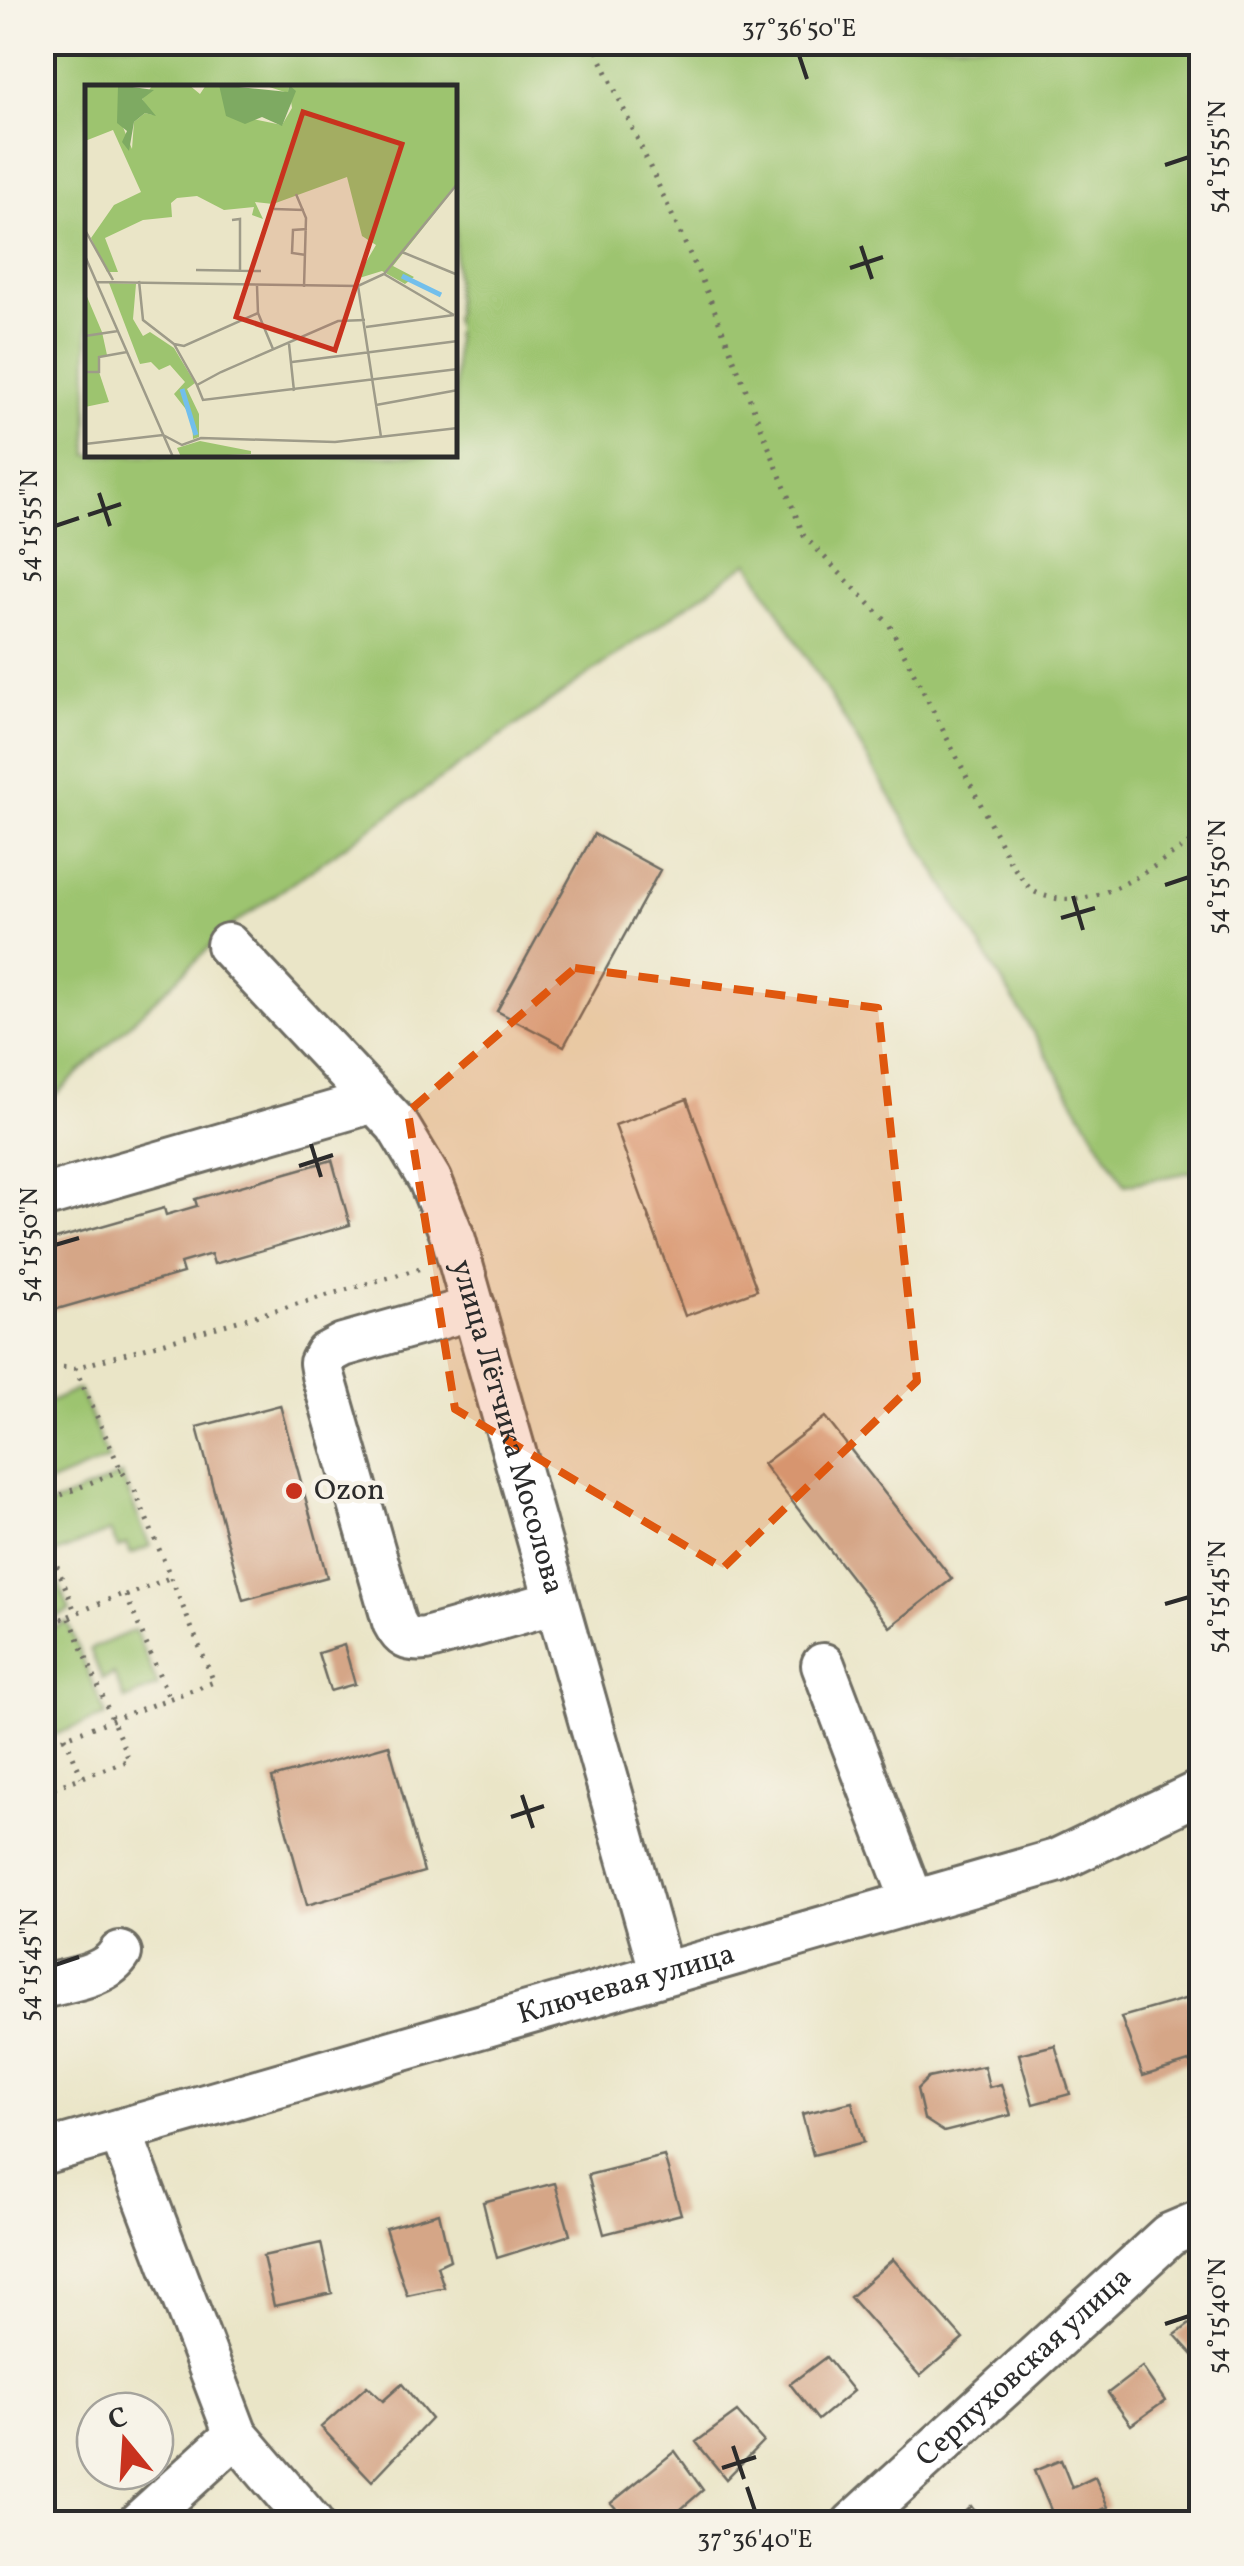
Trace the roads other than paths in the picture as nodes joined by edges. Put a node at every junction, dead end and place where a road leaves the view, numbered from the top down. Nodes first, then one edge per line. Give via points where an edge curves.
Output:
1 (228, 945) dead end
2 (374, 1101) junction
3 (42, 1196) edge
4 (474, 1308) junction
5 (556, 1602) junction
6 (823, 1664) dead end
7 (1202, 1791) edge
8 (912, 1902) junction
9 (120, 1953) dead end
10 (662, 1974) junction
11 (42, 1986) edge
12 (120, 2131) junction
13 (42, 2153) edge
14 (1202, 2221) edge
15 (236, 2435) junction
16 (138, 2524) edge
17 (312, 2524) edge
18 (853, 2524) edge

1 - 2 street, улица Лётчика Мосолова
2 - 3 street
2 - 4 street, улица Лётчика Мосолова via 430,1180
4 - 5 street, улица Лётчика Мосолова
4 - 5 street via 343,1345 326,1354 323,1376 401,1635 426,1639
5 - 10 street, улица Лётчика Мосолова
6 - 8 street
7 - 8 street, Ключевая улица via 1056,1860
8 - 10 street, Ключевая улица
9 - 11 street via 102,1970
10 - 12 street, Ключевая улица
12 - 13 street, Ключевая улица
12 - 15 street
14 - 18 street, Серпуховская улица via 1169,2235
15 - 16 street
15 - 17 street

